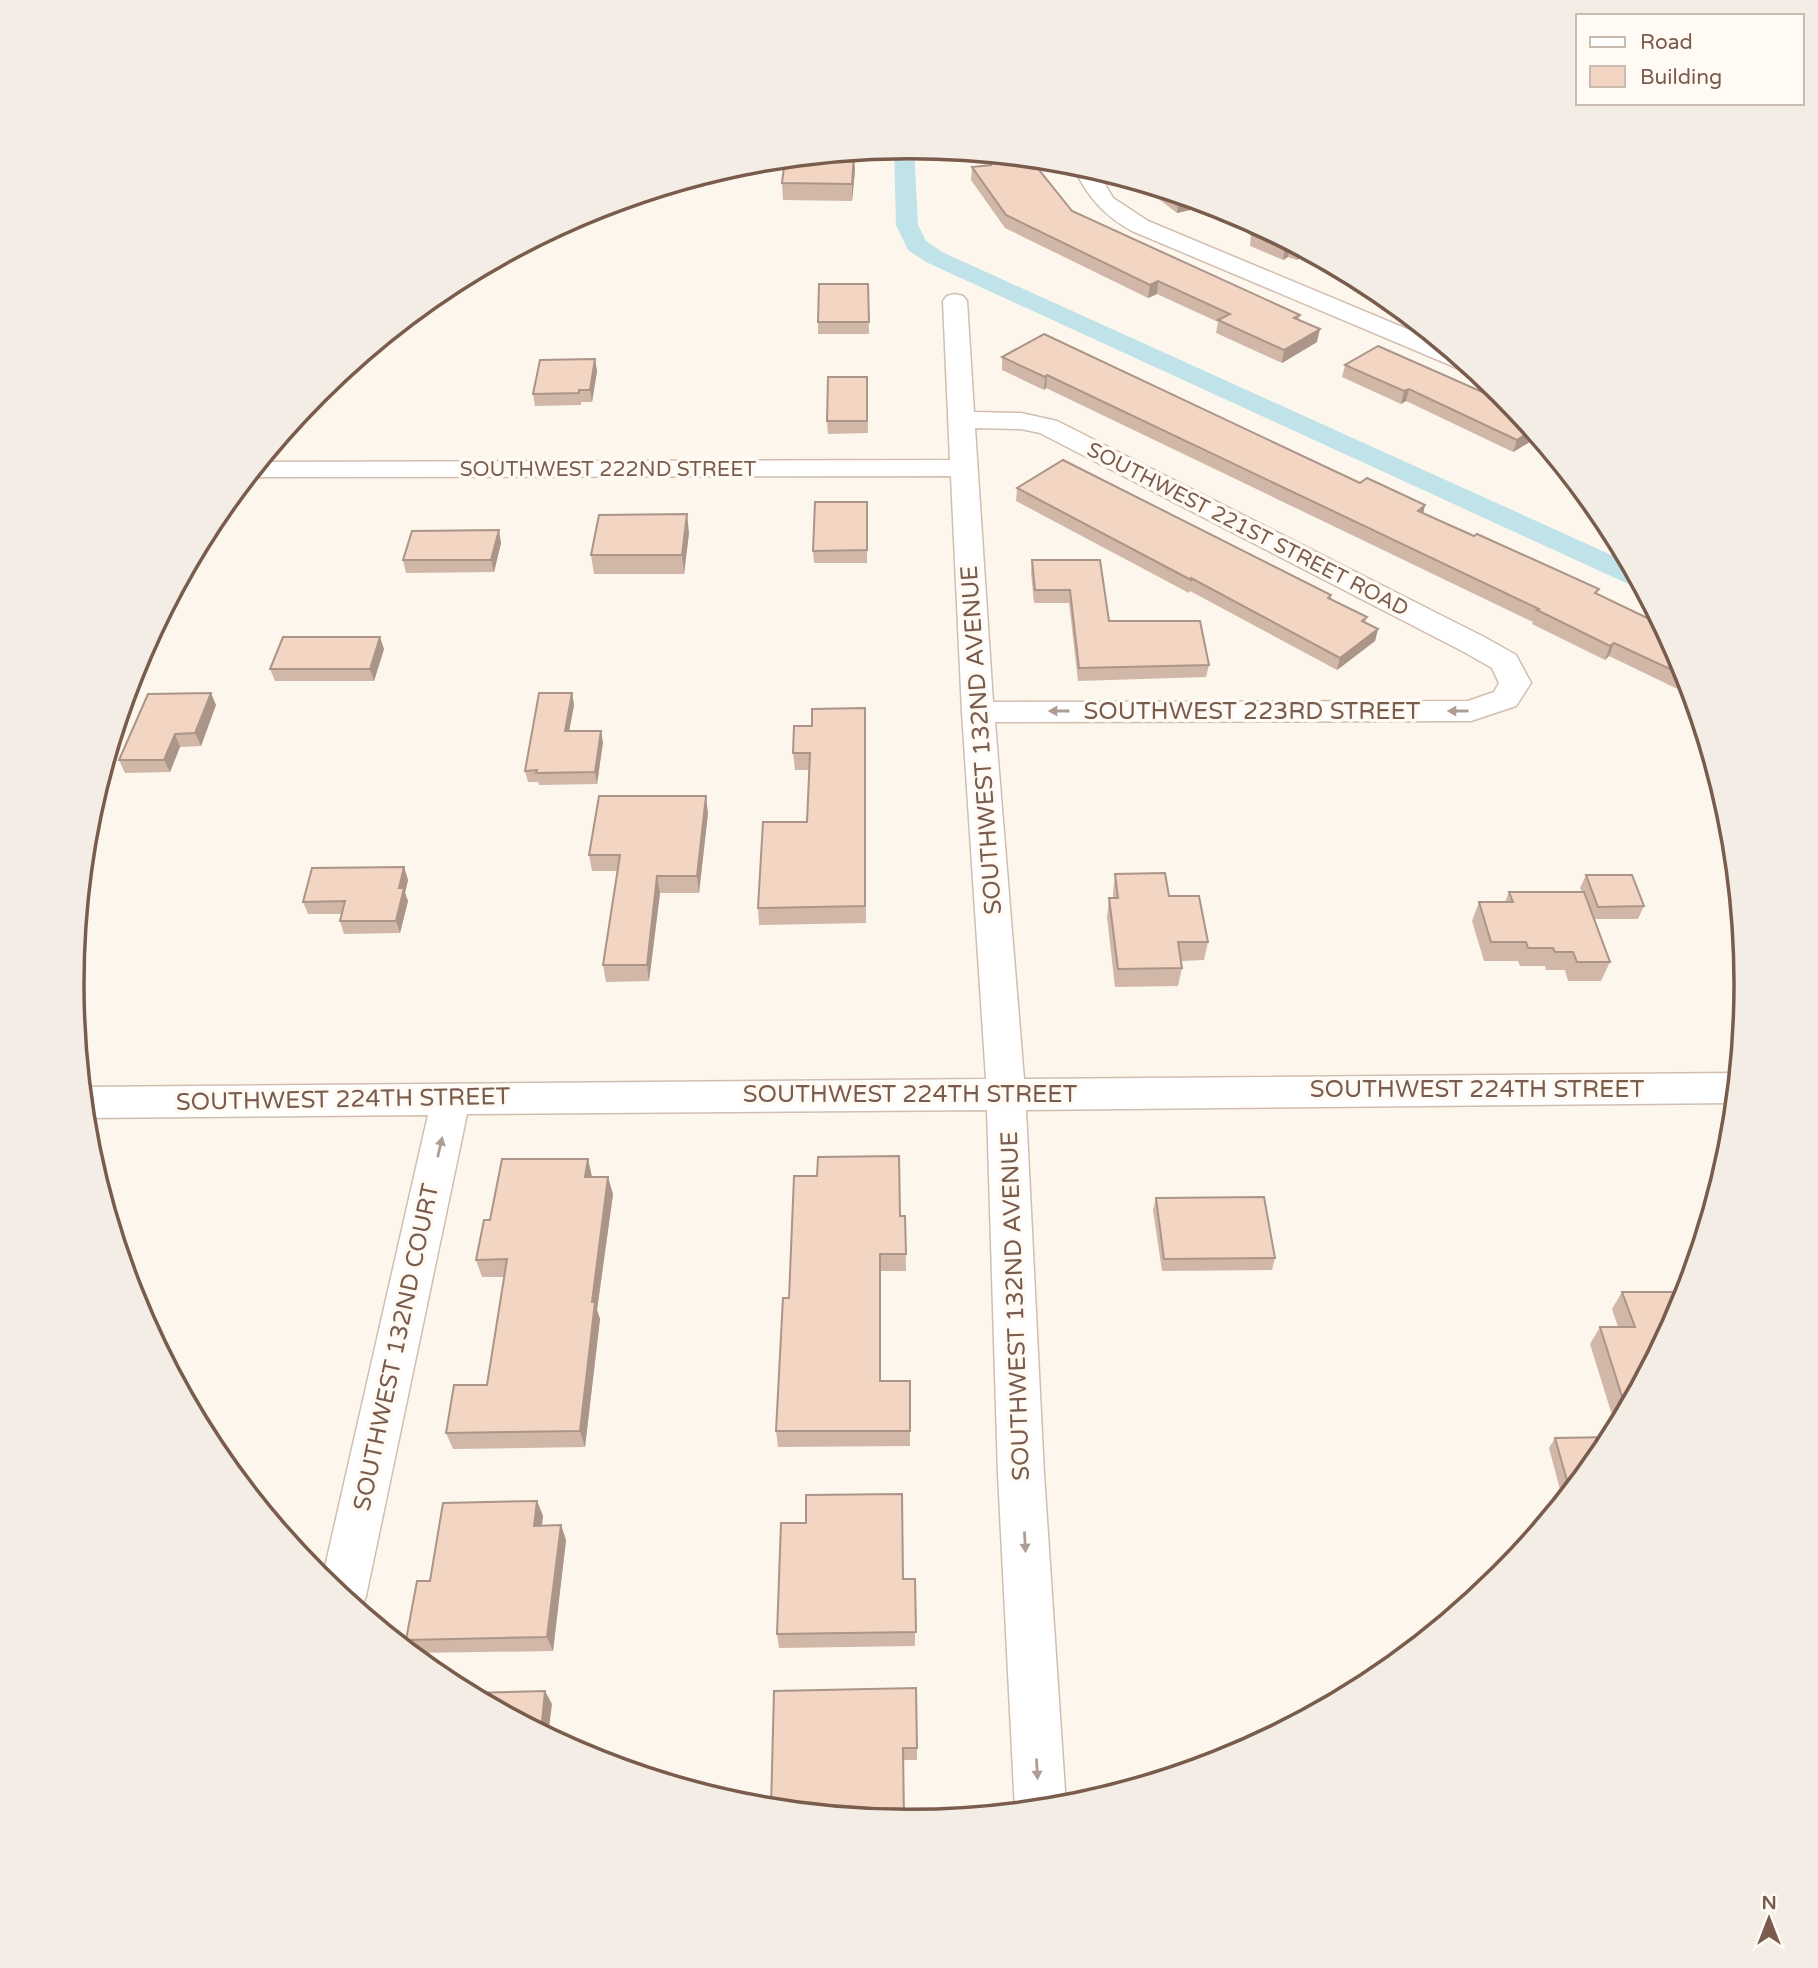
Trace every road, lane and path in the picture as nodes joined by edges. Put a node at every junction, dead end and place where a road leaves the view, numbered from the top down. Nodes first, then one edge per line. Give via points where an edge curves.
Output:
1 (1090, 180) edge
2 (955, 301) dead end
3 (1437, 351) edge
4 (961, 420) junction
5 (963, 468) junction
6 (264, 470) edge
7 (1516, 683) joint
8 (978, 712) junction
9 (1727, 1087) edge
10 (1006, 1094) junction
11 (451, 1098) junction
12 (93, 1102) edge
13 (345, 1585) edge
14 (1039, 1798) edge

1 - 3 street via 1097,195 1114,212 1140,226
2 - 4 street, SOUTHWEST 132ND AVENUE
4 - 5 street, SOUTHWEST 132ND AVENUE
4 - 7 street, SOUTHWEST 221ST STREET ROAD via 1021,421 1048,427 1475,645 1505,662
5 - 6 street, SOUTHWEST 222ND STREET
5 - 8 street, SOUTHWEST 132ND AVENUE
7 -> 8 street, SOUTHWEST 223RD STREET via 1505,699 1471,711
8 - 10 street, SOUTHWEST 132ND AVENUE
9 - 10 street, SOUTHWEST 224TH STREET
10 - 11 street, SOUTHWEST 224TH STREET
10 -> 14 street, SOUTHWEST 132ND AVENUE
11 - 12 street, SOUTHWEST 224TH STREET
13 -> 11 street, SOUTHWEST 132ND COURT

